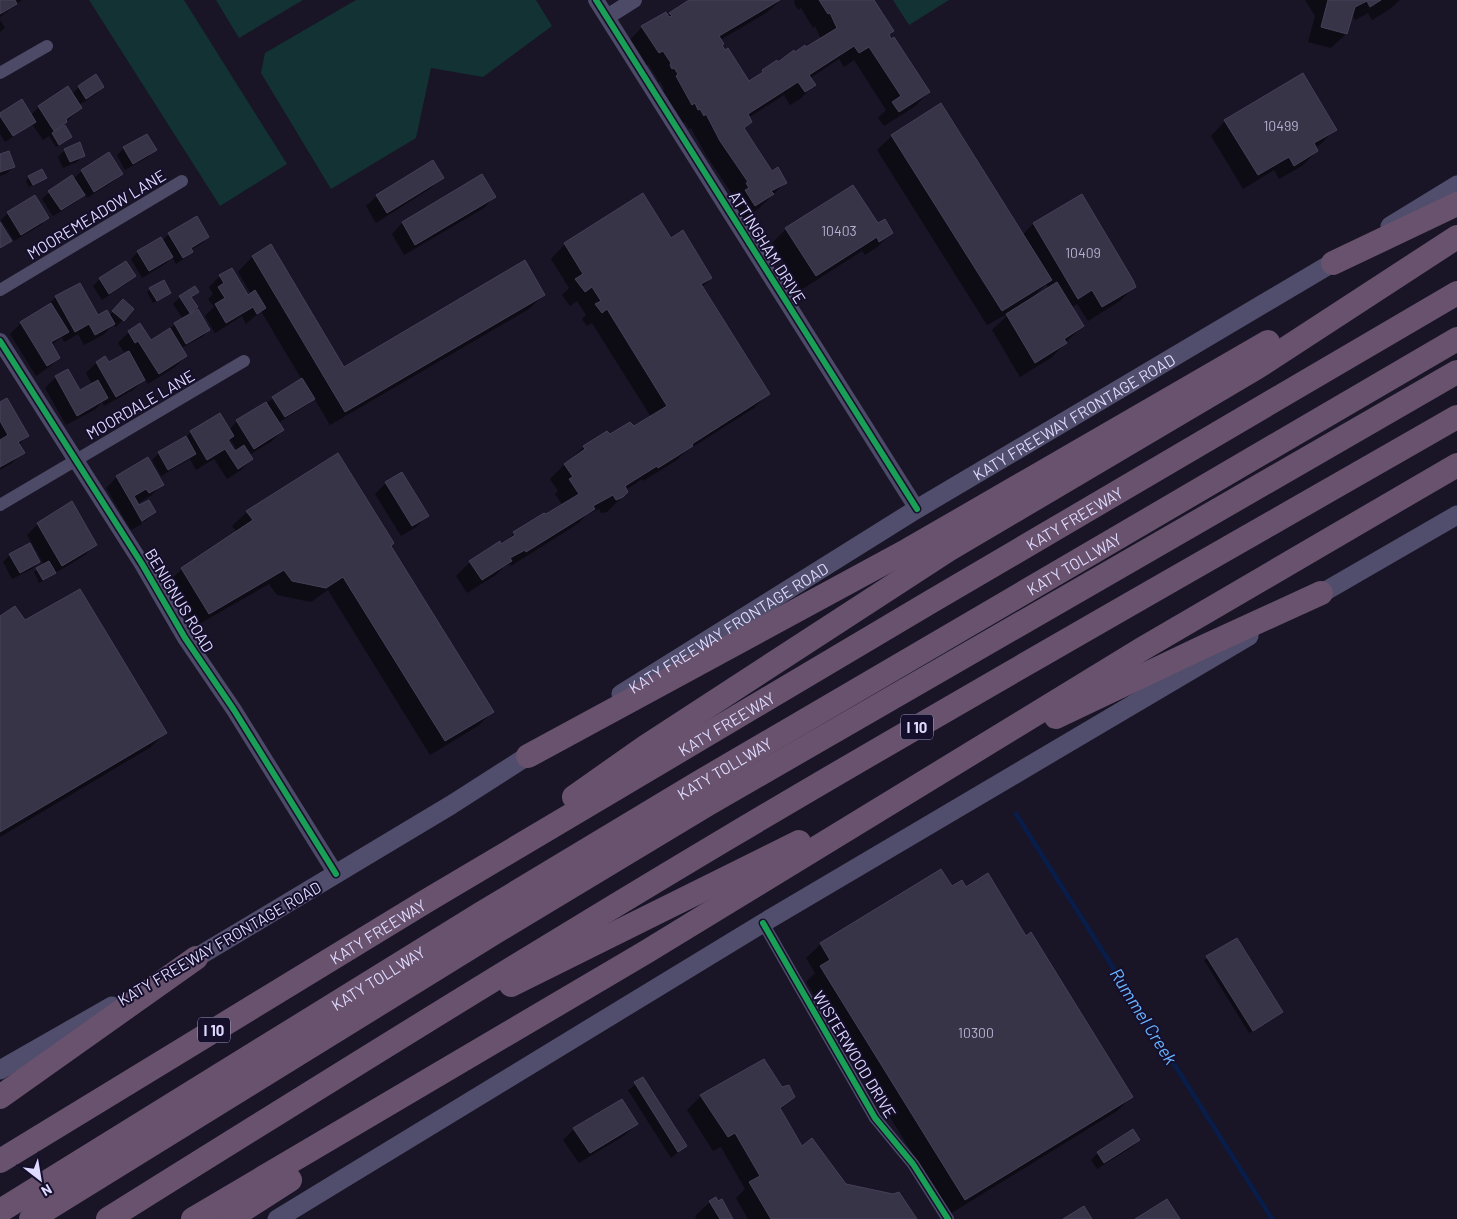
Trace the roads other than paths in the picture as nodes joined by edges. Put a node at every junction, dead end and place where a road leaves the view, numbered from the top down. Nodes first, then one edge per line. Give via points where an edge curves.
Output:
1 (596, 0) edge
2 (634, 0) edge
3 (607, 17) junction
4 (47, 46) dead end
5 (0, 74) edge
6 (182, 181) dead end
7 (1457, 185) edge
8 (1457, 204) edge
9 (1457, 236) edge
10 (1333, 263) junction
11 (0, 290) edge
12 (1457, 293) edge
13 (1302, 330) junction
14 (1457, 339) edge
15 (0, 341) edge
16 (244, 362) dead end
17 (1457, 372) edge
18 (1457, 418) edge
19 (75, 460) junction
20 (1457, 465) edge
21 (0, 505) edge
22 (917, 509) junction
23 (1457, 516) edge
24 (1321, 593) junction
25 (528, 756) junction
26 (336, 874) junction
27 (428, 900) junction
28 (762, 924) junction
29 (652, 949) junction
30 (196, 958) junction
31 (383, 1047) junction
32 (0, 1070) edge
33 (0, 1097) edge
34 (0, 1161) edge
35 (0, 1210) edge
36 (30, 1219) edge
37 (108, 1219) edge
38 (193, 1219) edge
39 (228, 1219) edge
40 (277, 1219) edge
41 (948, 1219) edge

1 - 3 street, ATTINGHAM DRIVE
2 - 3 street
3 - 22 street, ATTINGHAM DRIVE
4 - 5 street
6 - 11 street, MOOREMEADOW LANE
7 - 10 main road, KATY FREEWAY FRONTAGE ROAD
8 - 10 highway
9 - 13 highway
10 - 22 main road, KATY FREEWAY FRONTAGE ROAD
12 - 27 highway, KATY FREEWAY / I 10
13 - 25 highway via 908,550
13 - 27 highway via 1256,368 948,550 645,747
14 - 35 highway, KATY TOLLWAY via 698,783
15 - 19 street, BENIGNUS ROAD
16 - 19 street, MOORDALE LANE
17 - 36 highway, KATY TOLLWAY via 708,804
18 - 31 highway, I 10 via 842,771
19 - 21 street, MOORDALE LANE
19 - 26 street, BENIGNUS ROAD
20 - 29 highway via 1142,649
22 - 25 main road, KATY FREEWAY FRONTAGE ROAD via 650,675
23 - 24 main road
24 - 28 main road
24 - 31 highway via 1078,706
25 - 26 main road, KATY FREEWAY FRONTAGE ROAD
26 - 30 main road, KATY FREEWAY FRONTAGE ROAD
27 - 34 highway, KATY FREEWAY / I 10
28 - 40 main road
28 - 41 street, WISTERWOOD DRIVE via 875,1118 912,1164
29 - 38 highway
29 - 39 highway
30 - 32 main road, KATY FREEWAY FRONTAGE ROAD
30 - 33 highway
31 - 37 highway, I 10

